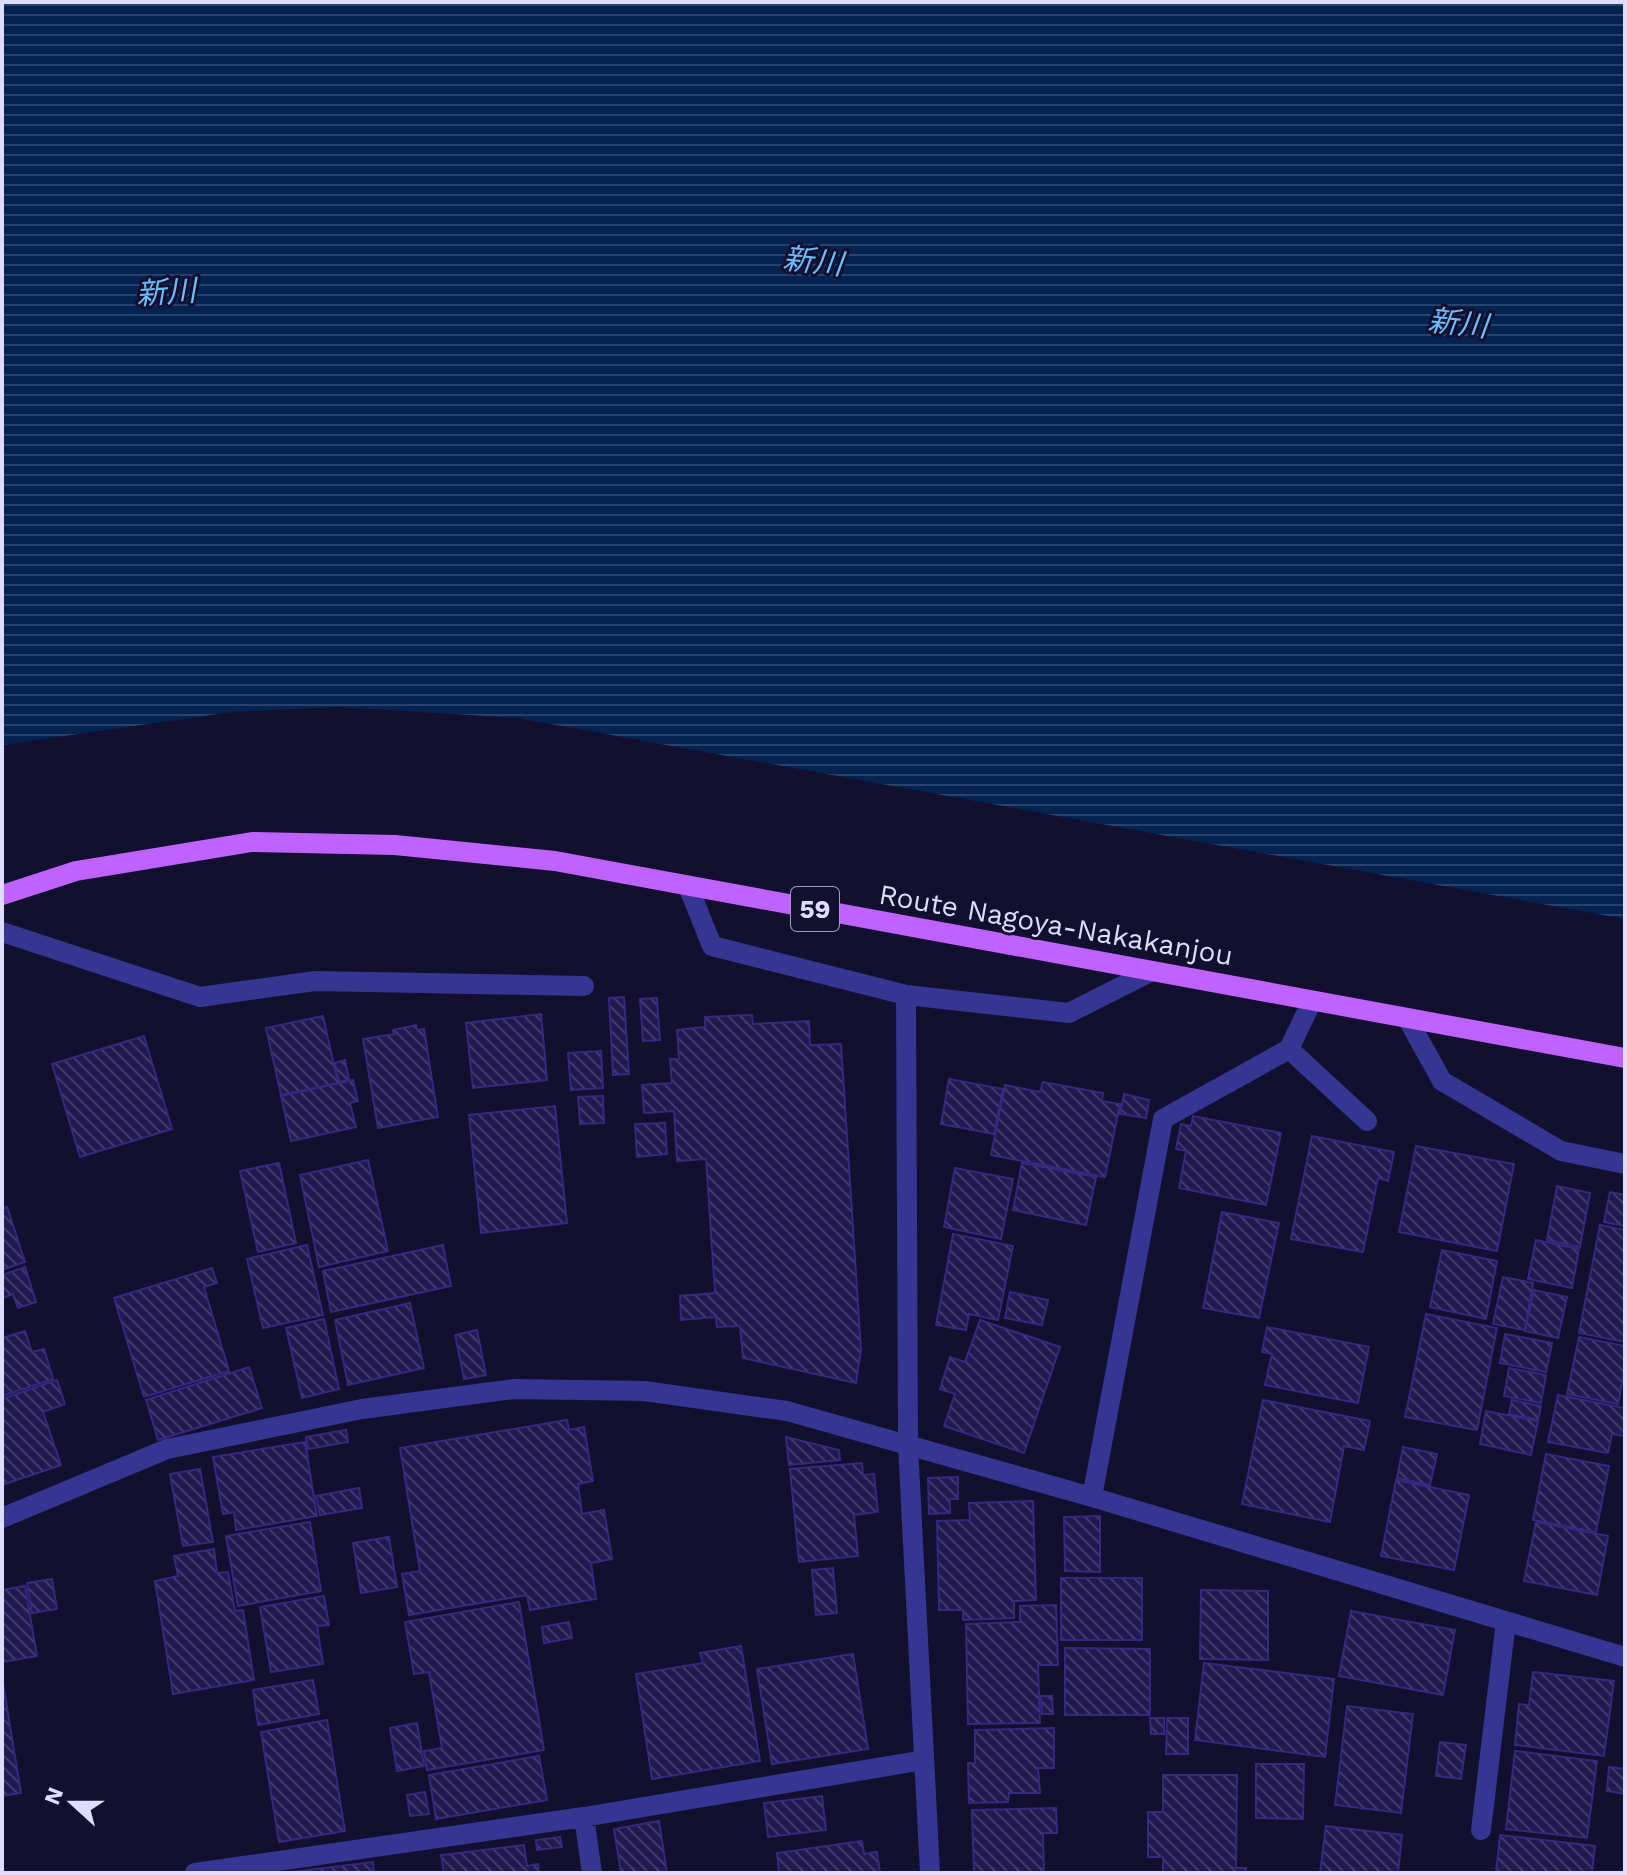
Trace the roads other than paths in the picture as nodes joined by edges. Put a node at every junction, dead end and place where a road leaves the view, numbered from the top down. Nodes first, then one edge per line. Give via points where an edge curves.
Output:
1 (688, 886) junction
2 (2, 895) edge
3 (2, 932) edge
4 (1152, 971) junction
5 (584, 986) dead end
6 (906, 995) junction
7 (1312, 1001) junction
8 (1407, 1018) junction
9 (1289, 1049) junction
10 (1625, 1058) edge
11 (1367, 1121) dead end
12 (1625, 1164) edge
13 (908, 1445) junction
14 (1092, 1497) junction
15 (2, 1518) edge
16 (1506, 1621) junction
17 (1625, 1657) edge
18 (924, 1760) junction
19 (584, 1817) junction
20 (1481, 1830) dead end
21 (195, 1873) edge
22 (592, 1873) edge
23 (930, 1873) edge

1 - 2 main road, Route Nagoya-Nakakanjou / 59 via 555,861 395,845 252,842 76,871
1 - 4 main road, Route Nagoya-Nakakanjou / 59
1 - 6 street via 712,946
3 - 5 street via 200,997 315,981
4 - 6 street via 1069,1013
4 - 7 main road, Route Nagoya-Nakakanjou / 59
6 - 13 street
7 - 8 main road, Route Nagoya-Nakakanjou / 59
7 - 9 street
8 - 10 main road, Route Nagoya-Nakakanjou / 59
8 - 12 street via 1442,1081 1561,1151
9 - 11 street
9 - 14 street via 1163,1119
13 - 14 street
13 - 15 street via 787,1411 644,1391 514,1389 362,1409 167,1449
13 - 18 street
14 - 16 street
16 - 17 street
16 - 20 street
18 - 19 street
18 - 23 street
19 - 21 street
19 - 22 street

